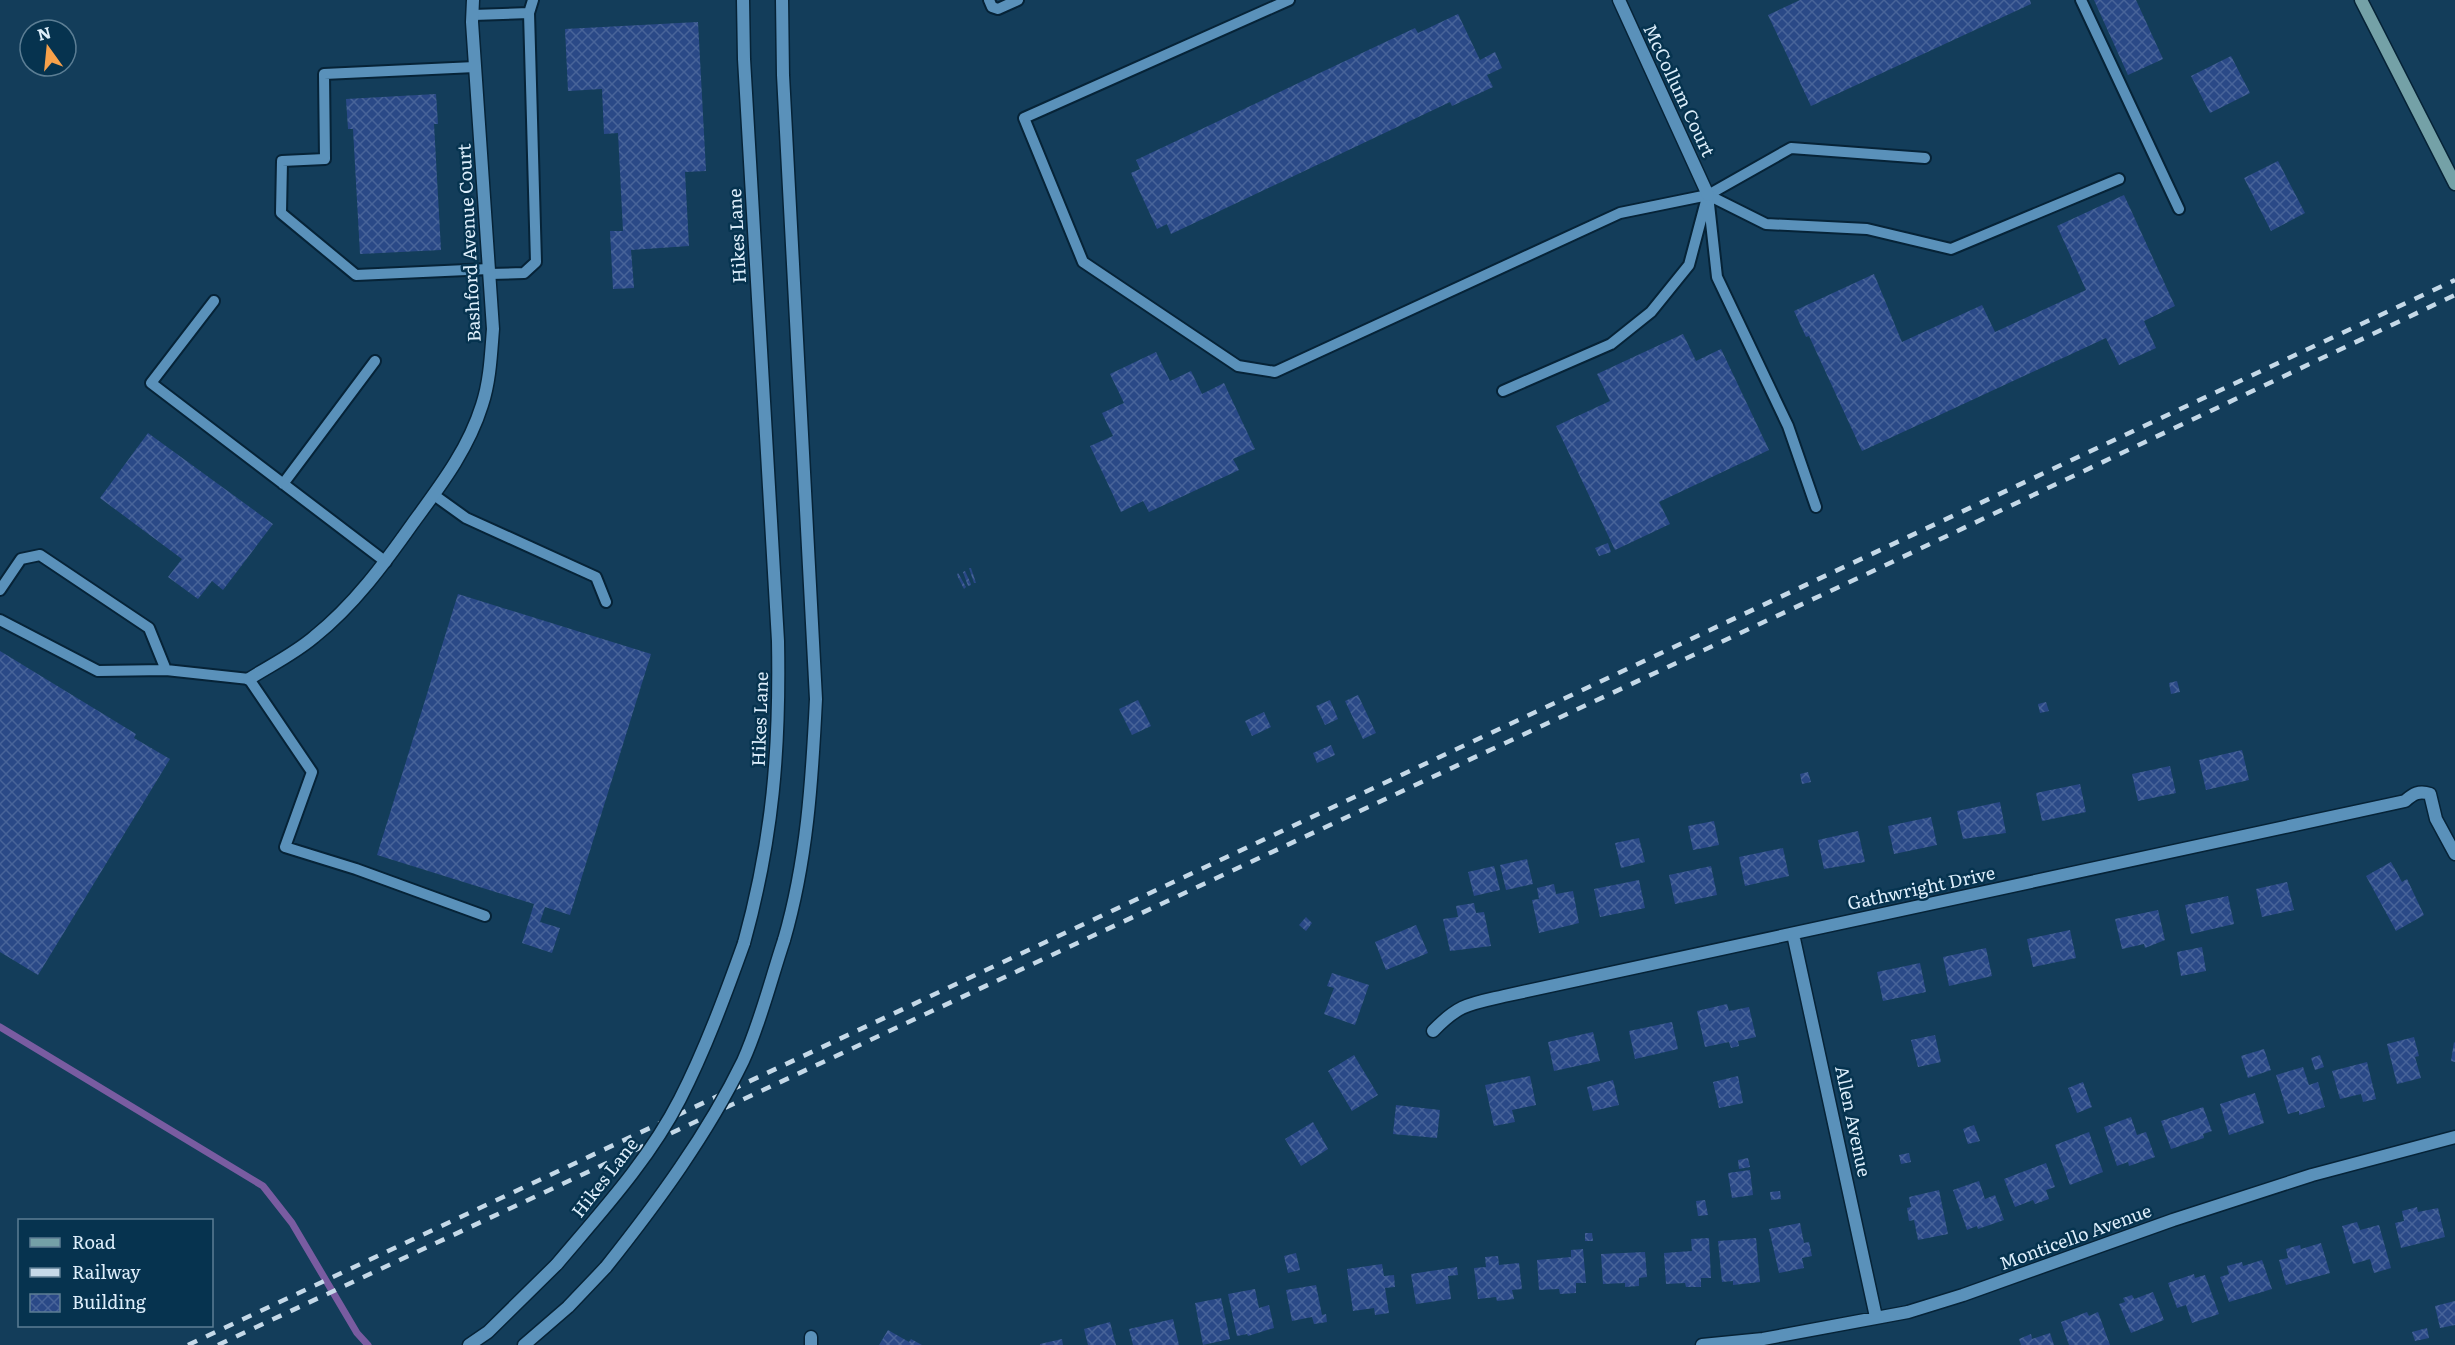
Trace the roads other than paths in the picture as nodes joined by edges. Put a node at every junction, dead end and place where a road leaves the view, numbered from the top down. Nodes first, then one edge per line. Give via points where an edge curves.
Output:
1 (473, 0) edge
2 (533, 0) edge
3 (744, 0) edge
4 (782, 0) edge
5 (989, 0) edge
6 (1018, 0) edge
7 (1289, 0) edge
8 (1619, 0) edge
9 (2080, 0) edge
10 (2361, 0) edge
11 (529, 13) junction
12 (473, 15) junction
13 (475, 67) junction
14 (1925, 158) dead end
15 (2119, 179) dead end
16 (2455, 184) edge
17 (1708, 195) junction
18 (2179, 209) dead end
19 (489, 272) junction
20 (214, 301) dead end
21 (375, 362) dead end
22 (1503, 392) dead end
23 (283, 484) junction
24 (434, 495) junction
25 (1816, 507) dead end
26 (386, 562) junction
27 (0, 590) edge
28 (606, 602) dead end
29 (0, 620) edge
30 (166, 670) junction
31 (249, 679) junction
32 (2455, 854) edge
33 (484, 916) dead end
34 (1793, 934) junction
35 (1434, 1031) dead end
36 (2455, 1137) edge
37 (1876, 1317) junction
38 (469, 1345) edge
39 (524, 1345) edge
40 (1702, 1345) edge

1 - 12 street, Bashford Avenue Court
2 - 11 lane
3 - 38 street, Hikes Lane, bridge via 744,59 778,641 779,710 768,838 759,888 728,987 680,1101 625,1183 557,1264 488,1332
4 - 39 street, bridge via 816,699 813,772 797,896 743,1060 704,1131 606,1267
5 - 6 lane via 992,8 998,9
7 - 17 lane via 1024,118 1083,262 1238,366 1275,372 1620,213
8 - 17 street, McCollum Court
9 - 18 lane
10 - 16 main road
11 - 12 lane
11 - 19 lane via 536,262 524,273
12 - 13 street, Bashford Avenue Court
13 - 19 street, Bashford Avenue Court
13 - 19 lane via 324,74 325,159 282,161 281,213 356,275
14 - 17 lane via 1791,148
15 - 17 lane via 1951,249 1867,229 1766,224
17 - 22 lane via 1689,265 1651,312 1611,344
17 - 25 lane via 1717,277 1788,426
19 - 24 street, Bashford Avenue Court via 493,328 483,404 472,434
20 - 23 lane via 151,383
21 - 23 lane
23 - 26 lane
24 - 26 street, Bashford Avenue Court
24 - 28 lane via 466,518 596,577
26 - 31 street, Bashford Avenue Court via 316,636
27 - 30 lane via 21,559 40,555 149,628
29 - 30 lane via 98,671
30 - 31 lane
31 - 33 lane via 312,772 285,848 356,869
32 - 34 street, Gathwright Drive via 2436,819 2430,794 2424,792 2404,801
34 - 35 street, Gathwright Drive via 1468,1005 1451,1013
34 - 37 street, Allen Avenue
36 - 37 street, Monticello Avenue via 2312,1175 1963,1295
37 - 40 street, Monticello Avenue via 1763,1340

